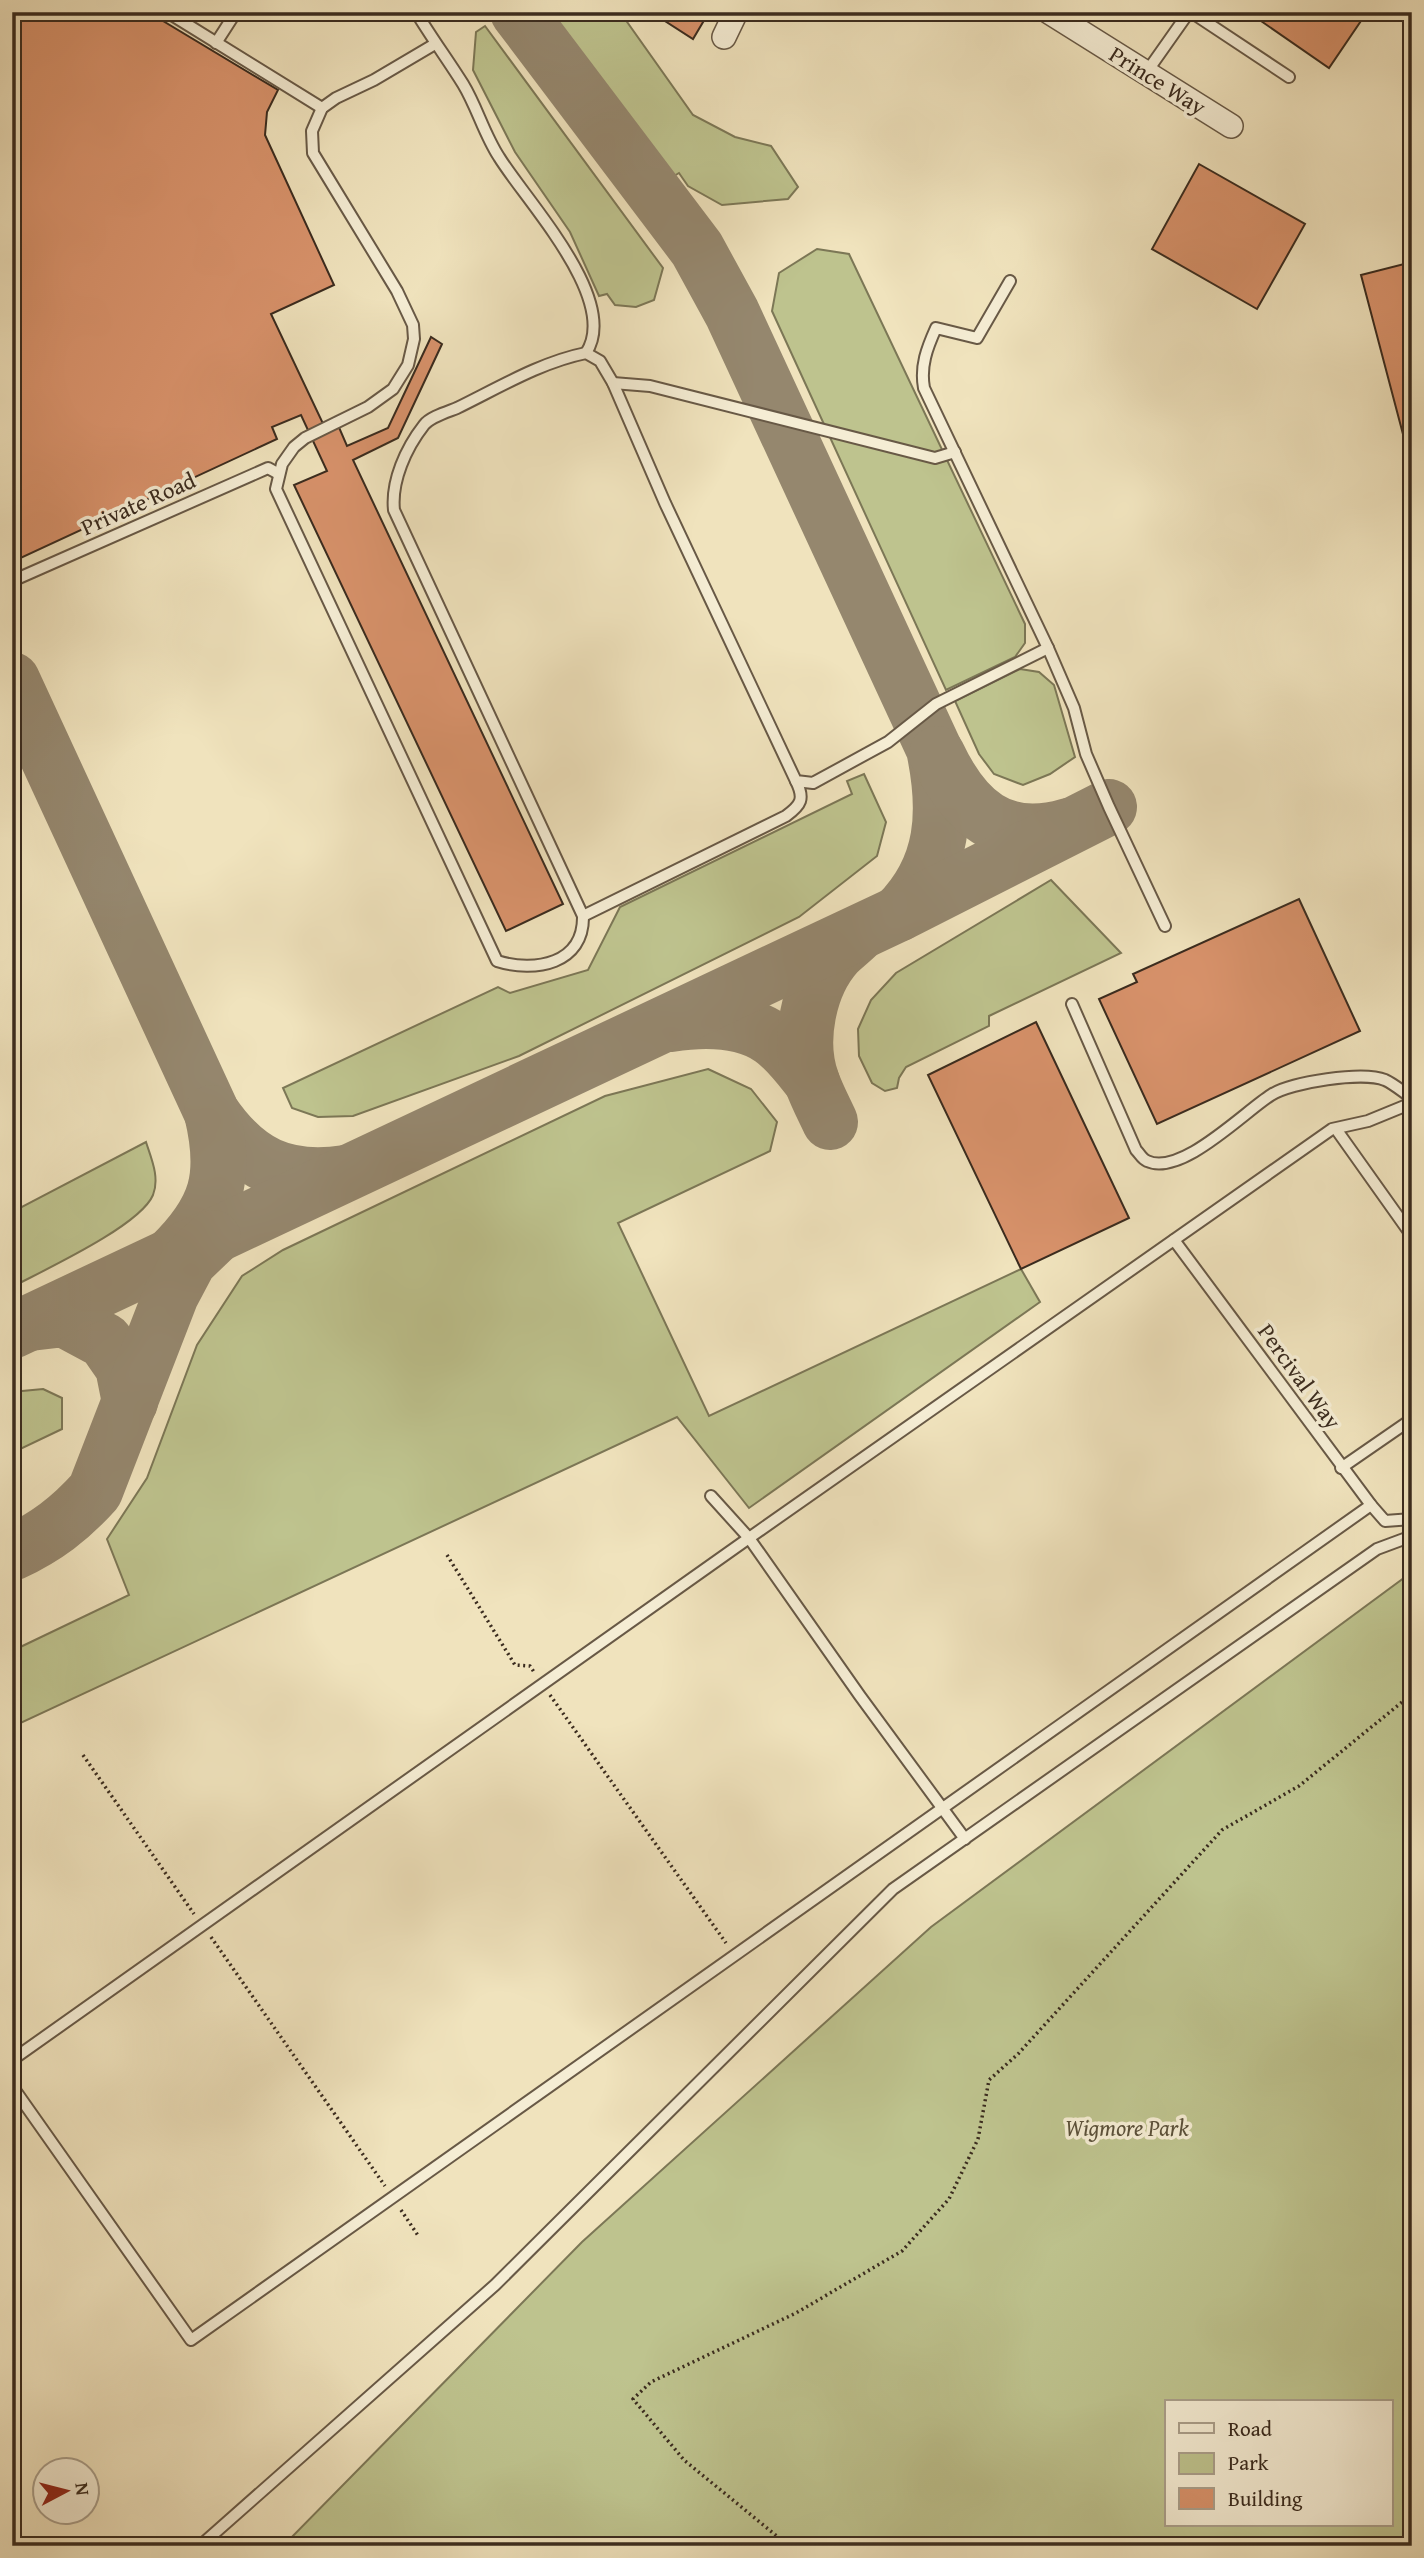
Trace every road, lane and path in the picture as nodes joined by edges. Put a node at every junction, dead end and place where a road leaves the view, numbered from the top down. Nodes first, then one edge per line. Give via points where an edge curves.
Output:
1 (167, 12) edge
2 (236, 12) edge
3 (416, 12) edge
4 (736, 12) edge
5 (1049, 12) edge
6 (1190, 12) edge
7 (724, 37) dead end
8 (216, 43) junction
9 (435, 44) junction
10 (1146, 73) junction
11 (1289, 77) dead end
12 (322, 108) junction
13 (1231, 126) dead end
14 (1010, 281) dead end
15 (586, 353) junction
16 (612, 383) junction
17 (955, 452) junction
18 (279, 474) junction
19 (12, 581) edge
20 (1048, 648) junction
21 (796, 780) junction
22 (583, 916) junction
23 (1165, 926) dead end
24 (1072, 1004) dead end
25 (1412, 1101) edge
26 (1336, 1129) junction
27 (1412, 1236) edge
28 (1174, 1240) junction
29 (1412, 1419) edge
30 (1341, 1468) junction
31 (711, 1496) dead end
32 (1371, 1506) junction
33 (1412, 1519) edge
34 (1412, 1536) edge
35 (749, 1538) junction
36 (447, 1555) dead end
37 (542, 1685) junction
38 (1412, 1694) edge
39 (83, 1755) dead end
40 (943, 1810) junction
41 (965, 1839) junction
42 (202, 1925) junction
43 (736, 1956) junction
44 (12, 2060) edge
45 (12, 2086) edge
46 (393, 2197) junction
47 (419, 2237) dead end
48 (200, 2546) edge
49 (789, 2546) edge

1 - 8 lane
2 - 8 lane
3 - 9 lane
4 - 7 street
5 - 10 street, Prince Way
6 - 10 lane
6 - 11 lane
8 - 12 lane
9 - 12 lane
9 - 15 lane via 463,84 497,154 554,232 584,289 595,331
10 - 13 street, Prince Way
12 - 18 lane via 312,131 313,153 406,307 413,326 413,352 393,389 294,447
14 - 17 lane via 977,338 936,328 929,342 923,363 924,388
15 - 16 lane via 603,365
15 - 22 lane via 523,376 425,423 399,469 392,494 394,510
16 - 17 lane via 650,386 935,458
16 - 21 lane
17 - 20 lane
18 - 19 lane, Private Road via 268,468
18 - 22 lane via 276,489 497,961 538,967 564,956 578,943
20 - 21 lane via 936,704 888,742 813,783
20 - 23 lane via 1074,708 1086,754
21 - 22 lane via 802,793 798,807 786,816
24 - 25 lane via 1136,1150 1155,1164 1188,1155 1219,1137 1272,1094 1300,1084 1324,1079 1384,1079
25 - 26 lane via 1368,1121
26 - 27 lane
26 - 28 lane
28 - 30 lane, Percival Way
28 - 35 lane
29 - 30 lane
30 - 32 lane, Percival Way
31 - 35 lane
32 - 33 lane via 1385,1521
32 - 40 lane
34 - 41 lane via 1377,1549
35 - 37 lane
35 - 40 lane
36 - 37 path via 515,1665 530,1666
37 - 42 lane
37 - 43 path
38 - 49 path via 1299,1786 1222,1830 989,2080 978,2139 949,2199 902,2251 796,2314 651,2382 633,2399 684,2460
39 - 42 path
40 - 41 lane
40 - 43 lane
41 - 48 lane via 893,1889 495,2286
42 - 44 lane
42 - 46 path
43 - 46 lane
45 - 46 lane via 191,2340
46 - 47 path

